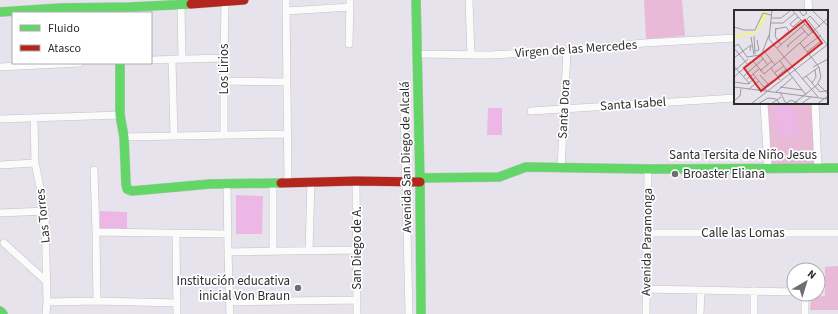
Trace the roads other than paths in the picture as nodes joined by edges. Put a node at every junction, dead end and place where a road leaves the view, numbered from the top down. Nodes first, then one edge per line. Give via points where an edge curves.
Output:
1 (244, 0) edge
2 (286, 0) edge
3 (416, 0) edge
4 (469, 0) edge
5 (476, 0) edge
6 (808, 0) edge
7 (229, 1) edge
8 (61, 4) edge
9 (182, 4) junction
10 (350, 4) edge
11 (120, 10) edge
12 (809, 10) edge
13 (0, 12) edge
14 (286, 12) junction
15 (734, 38) edge
16 (349, 44) dead end
17 (567, 51) junction
18 (417, 54) junction
19 (471, 55) junction
20 (224, 58) junction
21 (172, 59) junction
22 (182, 59) junction
23 (152, 60) edge
24 (59, 64) edge
25 (120, 64) edge
26 (0, 67) edge
27 (224, 81) junction
28 (287, 82) junction
29 (734, 98) edge
30 (404, 104) dead end
31 (764, 104) edge
32 (815, 104) edge
33 (564, 108) junction
34 (531, 111) dead end
35 (120, 115) junction
36 (0, 119) edge
37 (34, 119) junction
38 (288, 134) junction
39 (224, 135) junction
40 (174, 136) junction
41 (124, 137) junction
42 (405, 143) junction
43 (419, 143) junction
44 (35, 163) junction
45 (0, 165) edge
46 (561, 168) junction
47 (768, 168) junction
48 (818, 168) junction
49 (838, 168) edge
50 (648, 169) junction
51 (94, 170) dead end
52 (420, 180) junction
53 (356, 181) junction
54 (273, 182) junction
55 (288, 182) junction
56 (311, 182) junction
57 (406, 182) junction
58 (227, 184) junction
59 (45, 211) junction
60 (0, 213) edge
61 (96, 232) junction
62 (648, 233) junction
63 (176, 234) junction
64 (228, 234) junction
65 (838, 234) edge
66 (4, 243) dead end
67 (356, 250) junction
68 (273, 251) junction
69 (309, 251) junction
70 (228, 252) junction
71 (46, 282) junction
72 (647, 289) junction
73 (701, 290) junction
74 (754, 291) junction
75 (786, 292) edge
76 (357, 300) junction
77 (97, 301) junction
78 (47, 302) junction
79 (230, 302) junction
80 (805, 302) edge
81 (177, 303) junction
82 (0, 311) edge
83 (3, 314) edge
84 (46, 314) edge
85 (177, 314) edge
86 (230, 314) edge
87 (357, 314) edge
88 (409, 314) edge
89 (421, 314) edge
90 (646, 314) edge
91 (700, 314) edge
92 (754, 314) edge
93 (805, 314) edge

1 - 7 street
2 - 14 street
3 - 18 street, Avenida San Diego de Alcalá
4 - 5 street
4 - 19 street
6 - 12 street
7 - 9 street
7 - 20 street, Los Lirios
8 - 11 street
8 - 13 street
9 - 11 street
9 - 22 street
10 - 14 street
10 - 16 street
14 - 28 street
15 - 17 street, Virgen de las Mercedes
17 - 19 street, Virgen de las Mercedes
17 - 33 street, Santa Dora
18 - 19 street, Virgen de las Mercedes
18 - 43 street, Avenida San Diego de Alcalá
20 - 22 street
20 - 27 street, Los Lirios
21 - 22 street
21 - 23 street
21 - 40 street
24 - 26 street
25 - 35 street
27 - 28 street
27 - 39 street, Los Lirios
28 - 38 street
29 - 33 street, Santa Isabel
30 - 42 street, Avenida San Diego de Alcalá
31 - 47 street
32 - 48 street
33 - 34 street, Santa Isabel
33 - 46 street, Santa Dora
35 - 37 street
35 - 41 street
36 - 37 street
37 - 44 street, Las Torres
38 - 39 street
38 - 55 street
39 - 40 street
40 - 41 street
41 - 58 street, Santa Tersita de Niño Jesus via 126,184 132,191
42 - 43 street
42 - 57 street, Avenida San Diego de Alcalá
43 - 52 street, Avenida San Diego de Alcalá
44 - 45 street
44 - 59 street, Las Torres
46 - 50 street, Santa Tersita de Niño Jesus
46 - 52 street, Santa Tersita de Niño Jesus via 526,167 499,177
47 - 48 street, Santa Tersita de Niño Jesus
47 - 50 street, Santa Tersita de Niño Jesus
48 - 49 street, Santa Tersita de Niño Jesus
50 - 62 street, Avenida Paramonga
51 - 61 street
52 - 57 street, Santa Tersita de Niño Jesus
52 - 89 street, Avenida San Diego de Alcalá
53 - 56 street, Santa Tersita de Niño Jesus
53 - 57 street, Santa Tersita de Niño Jesus
53 - 67 street, San Diego de A.
54 - 55 street, Santa Tersita de Niño Jesus
54 - 58 street, Santa Tersita de Niño Jesus
54 - 68 street
55 - 56 street, Santa Tersita de Niño Jesus
56 - 69 street
57 - 88 street, Avenida San Diego de Alcalá
58 - 64 street
59 - 60 street
59 - 71 street, Las Torres
61 - 63 street
61 - 77 street
62 - 65 street, Calle las Lomas
62 - 72 street, Avenida Paramonga
63 - 64 street
63 - 81 street
64 - 70 street
66 - 71 street
67 - 69 street
67 - 76 street, San Diego de A.
68 - 69 street
68 - 70 street
70 - 79 street
71 - 78 street, Las Torres
72 - 73 street
72 - 90 street, Avenida Paramonga
73 - 74 street
73 - 91 street
74 - 75 street
74 - 92 street
76 - 79 street
76 - 87 street, San Diego de A.
77 - 78 street
77 - 81 street
78 - 84 street, Las Torres
79 - 86 street
80 - 93 street
81 - 85 street
82 - 83 street

